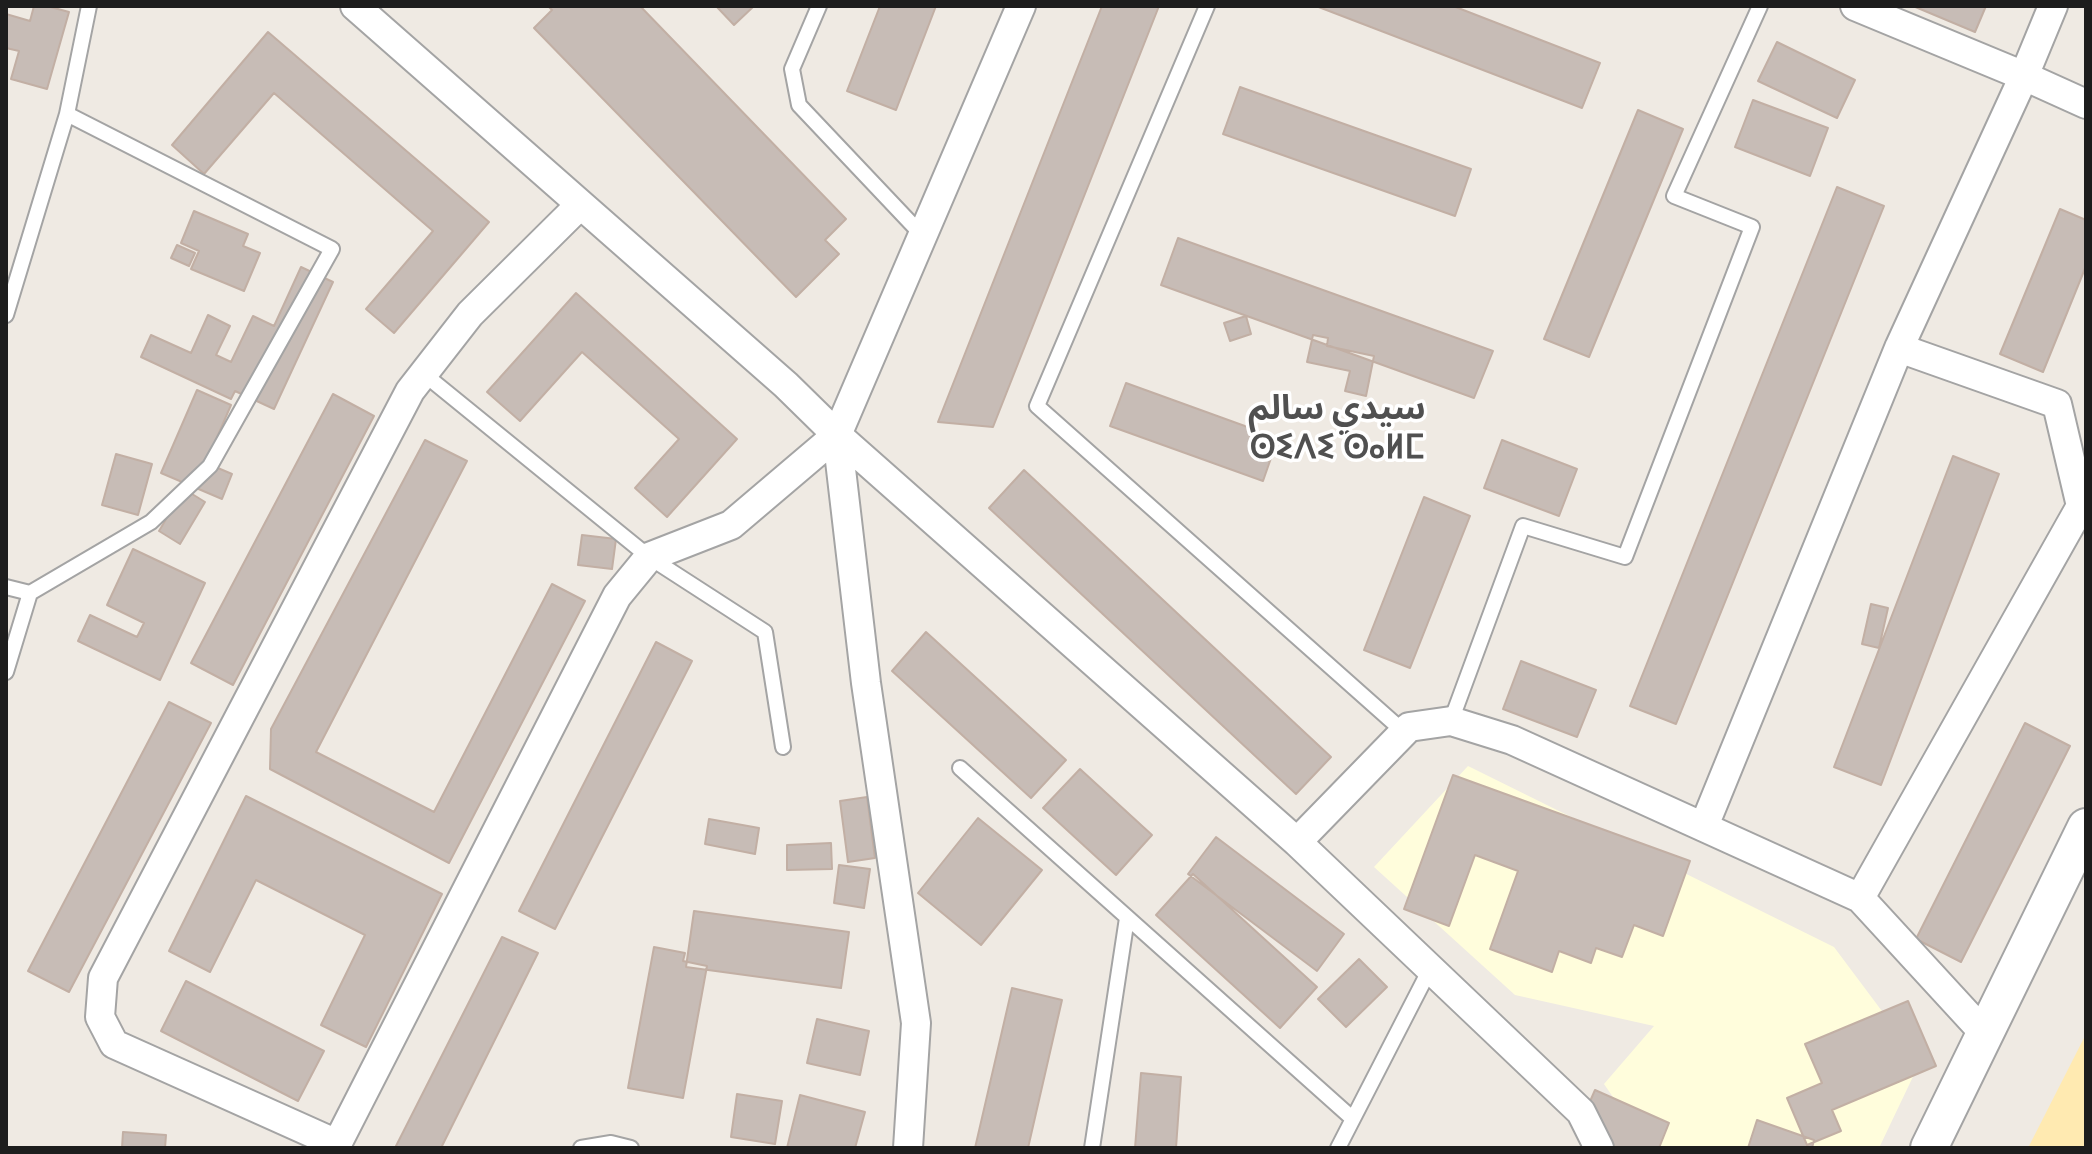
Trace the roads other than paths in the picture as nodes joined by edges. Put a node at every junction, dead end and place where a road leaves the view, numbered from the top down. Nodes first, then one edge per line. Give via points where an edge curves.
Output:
1 (89, 6) edge
2 (819, 6) edge
3 (1021, 6) edge
4 (1207, 6) edge
5 (1760, 6) edge
6 (1855, 6) edge
7 (2053, 6) edge
8 (373, 12) edge
9 (2024, 76) junction
10 (2086, 104) edge
11 (67, 114) junction
12 (580, 205) junction
13 (923, 236) junction
14 (6, 315) edge
15 (1899, 348) junction
16 (424, 374) junction
17 (837, 435) junction
18 (649, 557) junction
19 (6, 587) edge
20 (30, 593) junction
21 (6, 672) edge
22 (1451, 721) junction
23 (1404, 732) junction
24 (783, 747) dead end
25 (960, 768) dead end
26 (1704, 826) junction
27 (2086, 827) edge
28 (1297, 842) junction
29 (1860, 898) junction
30 (1127, 918) junction
31 (1430, 969) junction
32 (1985, 1034) junction
33 (1353, 1119) junction
34 (336, 1146) edge
35 (581, 1148) edge
36 (631, 1148) edge
37 (908, 1148) edge
38 (1092, 1148) edge
39 (1338, 1148) edge
40 (1599, 1148) edge
41 (1929, 1148) edge

1 - 11 lane
2 - 13 lane via 792,69 799,105
3 - 13 street
4 - 23 lane via 1037,406
5 - 22 lane via 1674,196 1752,227 1625,557 1523,526
6 - 9 street
7 - 9 street
8 - 12 street
9 - 10 street
9 - 15 street
11 - 14 lane
11 - 20 lane via 332,249 210,466 151,522
12 - 16 street via 470,314
12 - 17 street
13 - 17 street
15 - 26 street
15 - 29 street via 2057,404 2081,506
16 - 18 lane
16 - 34 street via 410,391 103,978 100,1017 114,1044
17 - 18 street via 731,525
17 - 28 street
17 - 37 street via 866,683 916,1023
18 - 24 lane via 765,632
18 - 34 street via 617,596
19 - 20 lane
20 - 21 lane
22 - 23 street
22 - 26 street via 1512,740
23 - 28 street
25 - 30 lane
26 - 29 street
27 - 32 street
28 - 31 street
29 - 32 street
30 - 33 lane
30 - 38 lane
31 - 33 lane
31 - 40 street via 1581,1112
32 - 41 street
33 - 39 lane
35 - 36 lane via 611,1143

